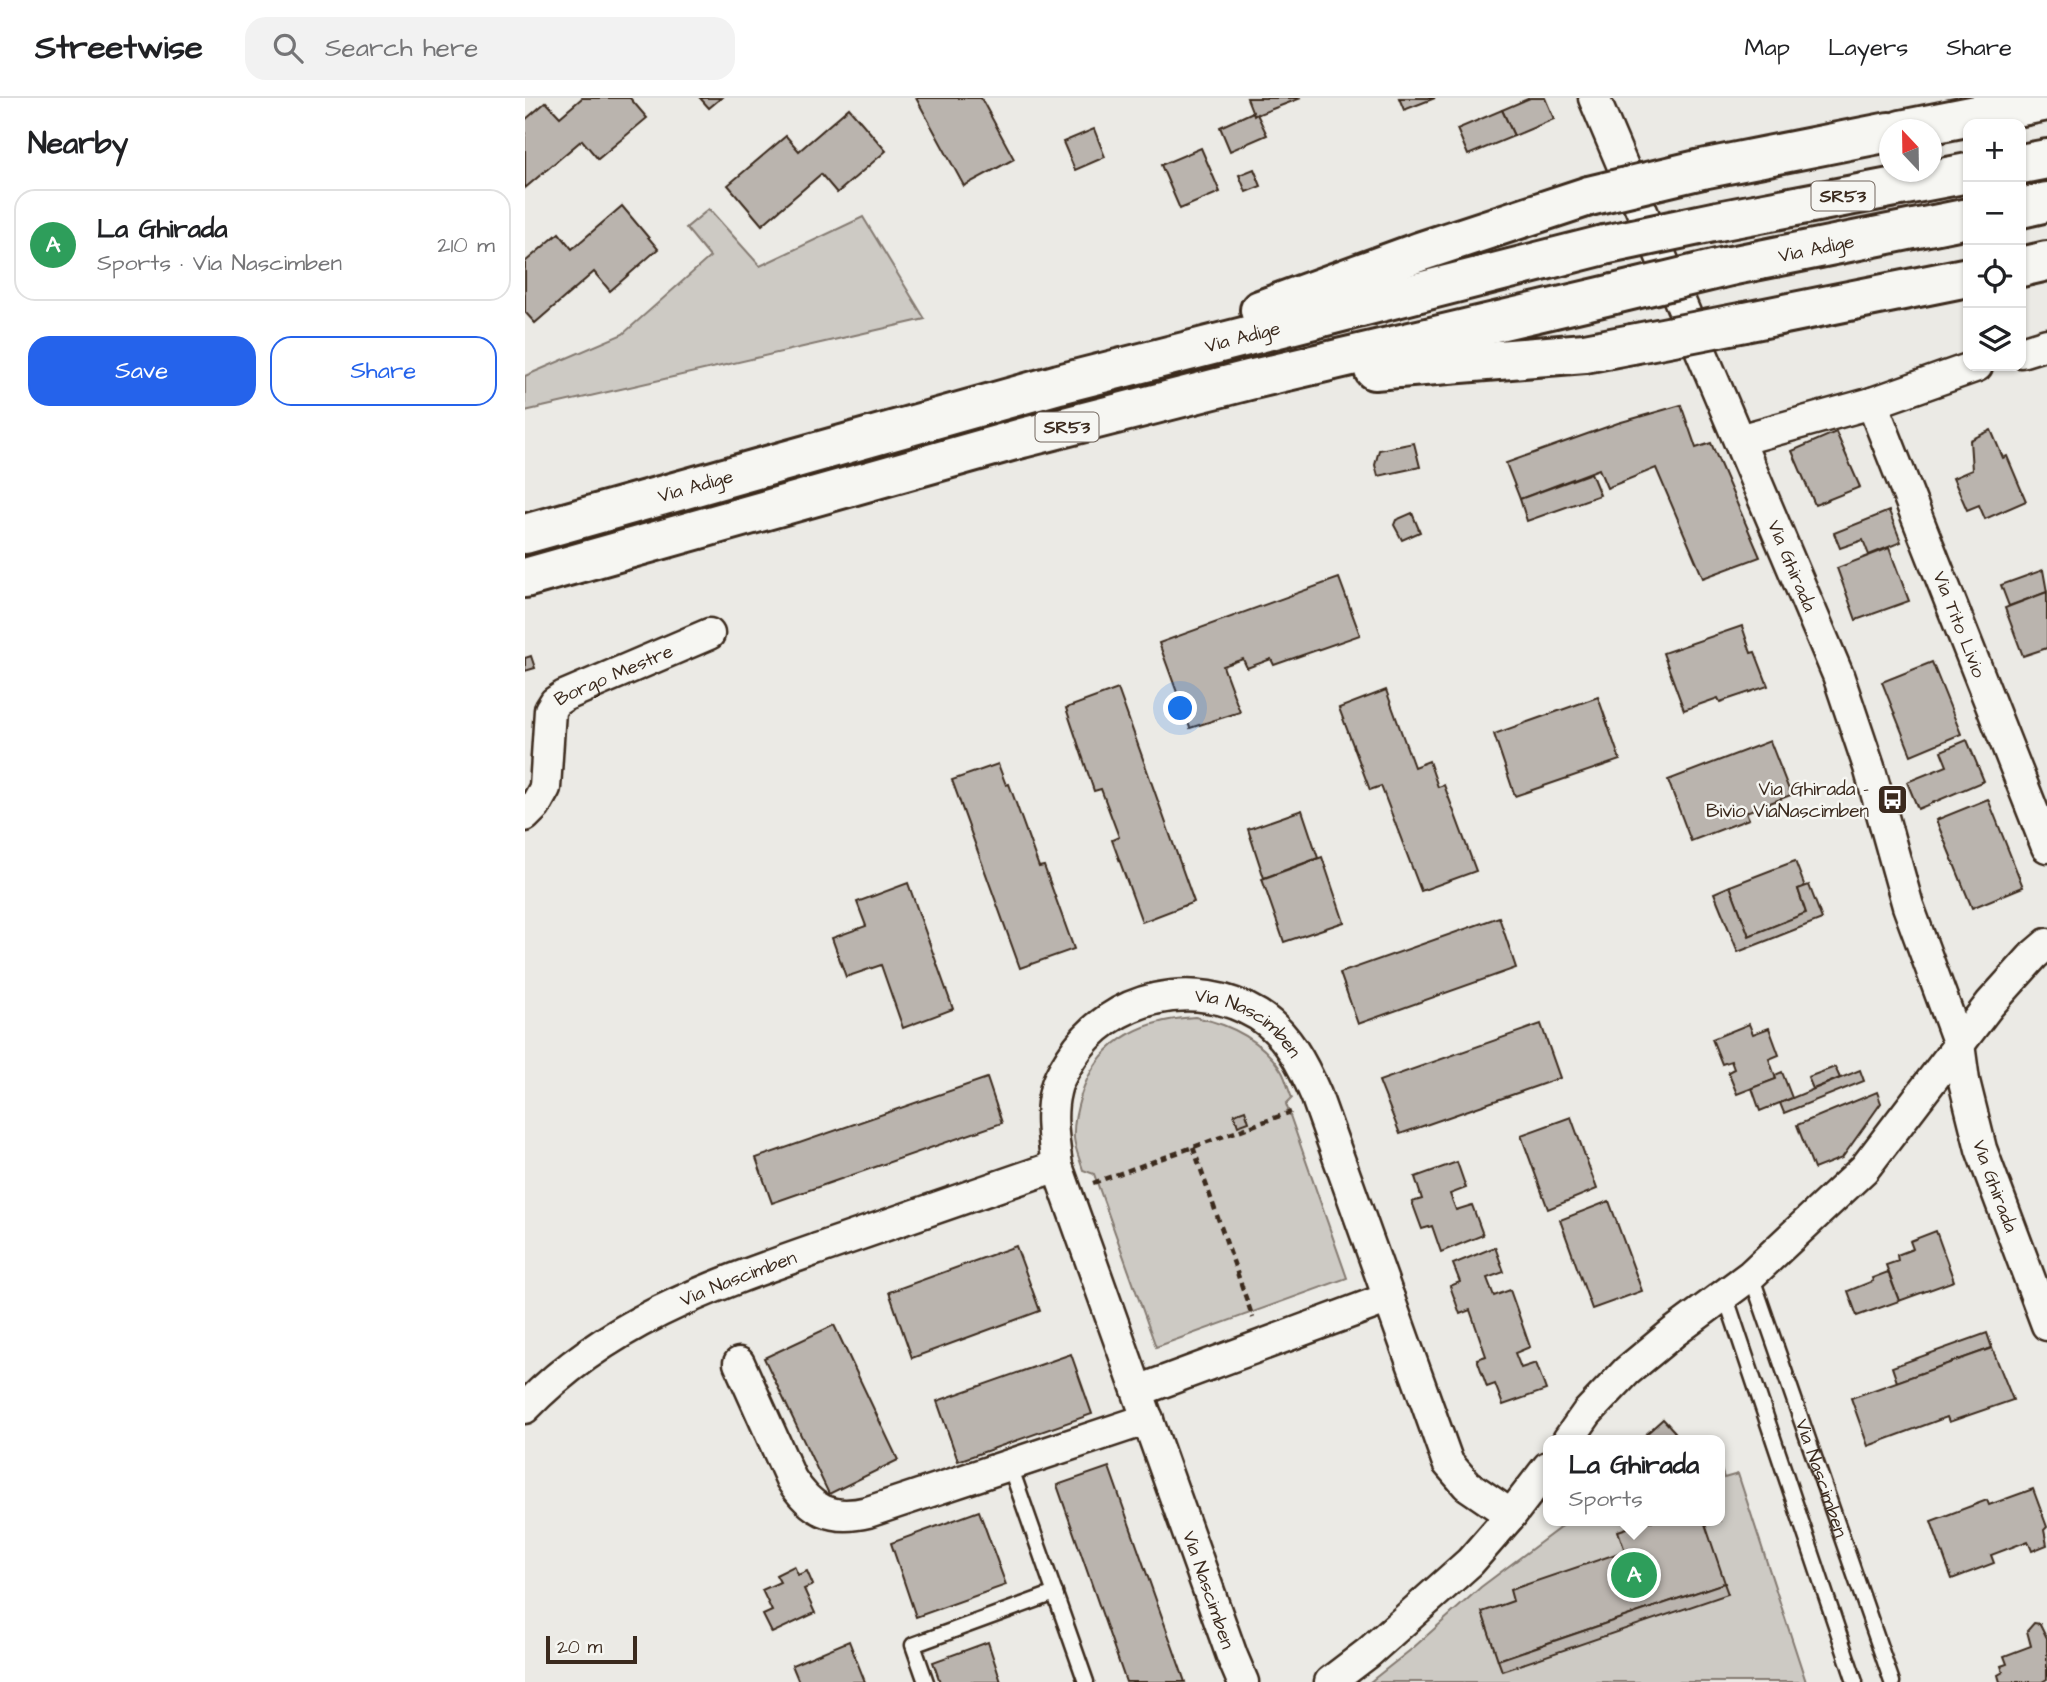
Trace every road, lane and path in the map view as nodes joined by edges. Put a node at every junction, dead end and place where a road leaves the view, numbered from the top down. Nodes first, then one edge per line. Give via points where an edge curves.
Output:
1 (1594, 98) edge
2 (2047, 101) edge
3 (1942, 122) edge
4 (1879, 134) edge
5 (2047, 159) edge
6 (2026, 163) edge
7 (1963, 174) edge
8 (2047, 202) edge
9 (2026, 207) edge
10 (1963, 219) edge
11 (2047, 261) edge
12 (2026, 266) edge
13 (1963, 278) edge
14 (2047, 344) edge
15 (2026, 350) edge
16 (1963, 371) edge
17 (1249, 380) junction
18 (1059, 384) junction
19 (1872, 403) junction
20 (1739, 440) junction
21 (525, 534) edge
22 (525, 578) edge
23 (709, 634) dead end
24 (525, 816) edge
25 (2047, 847) edge
26 (2047, 944) edge
27 (1959, 1044) junction
28 (1291, 1112) dead end
29 (1193, 1147) junction
30 (1057, 1166) junction
31 (1093, 1183) dead end
32 (1751, 1275) junction
33 (1725, 1295) junction
34 (1389, 1298) junction
35 (1254, 1319) dead end
36 (2047, 1325) edge
37 (739, 1363) dead end
38 (1143, 1405) junction
39 (525, 1408) edge
40 (1572, 1435) edge
41 (1010, 1466) junction
42 (1543, 1474) edge
43 (1511, 1516) junction
44 (1055, 1593) junction
45 (926, 1682) edge
46 (1086, 1682) edge
47 (1243, 1682) edge
48 (1330, 1682) edge
49 (1854, 1682) edge
50 (1892, 1682) edge

1 - 20 street, Via Ghirada
2 - 3 highway
4 - 18 highway, bridge via 1589,196 1419,252
5 - 6 highway
7 - 18 highway, Via Adige / SR53, bridge via 1604,245
8 - 9 highway
10 - 17 highway, Via Adige / SR53, bridge via 1730,266
11 - 12 highway
13 - 17 highway, bridge via 1584,353
14 - 15 street
16 - 19 street
17 - 22 highway, Via Adige / SR53 via 1022,438
18 - 21 highway, Via Adige / SR53
19 - 20 street
19 - 25 street, Via Tito Livio
20 - 27 street, Via Ghirada via 1838,675 1908,906
23 - 24 street, Borgo Mestre via 555,702 550,710 545,788
26 - 27 street
27 - 32 street via 1864,1169
27 - 36 street, Via Ghirada via 1963,1081 1981,1149
28 - 29 path
29 - 31 path
29 - 35 path
30 - 34 street, Via Nascimben via 1052,1128 1055,1091 1079,1045 1119,1012 1168,995 1231,1001 1274,1028 1304,1066
30 - 38 street, Via Nascimben
30 - 39 street, Via Nascimben via 671,1304 583,1357
32 - 33 street
32 - 50 lane, Via Nascimben
33 - 40 street via 1627,1371
33 - 49 lane, Via Nascimben
34 - 38 street
34 - 43 street, Via Nascimben via 1448,1463 1467,1485
37 - 41 street via 791,1479 813,1506 826,1512 868,1512
38 - 41 street
38 - 47 street, Via Nascimben
41 - 44 lane
42 - 43 street
43 - 48 street via 1470,1562
44 - 45 lane via 913,1645
44 - 46 lane

